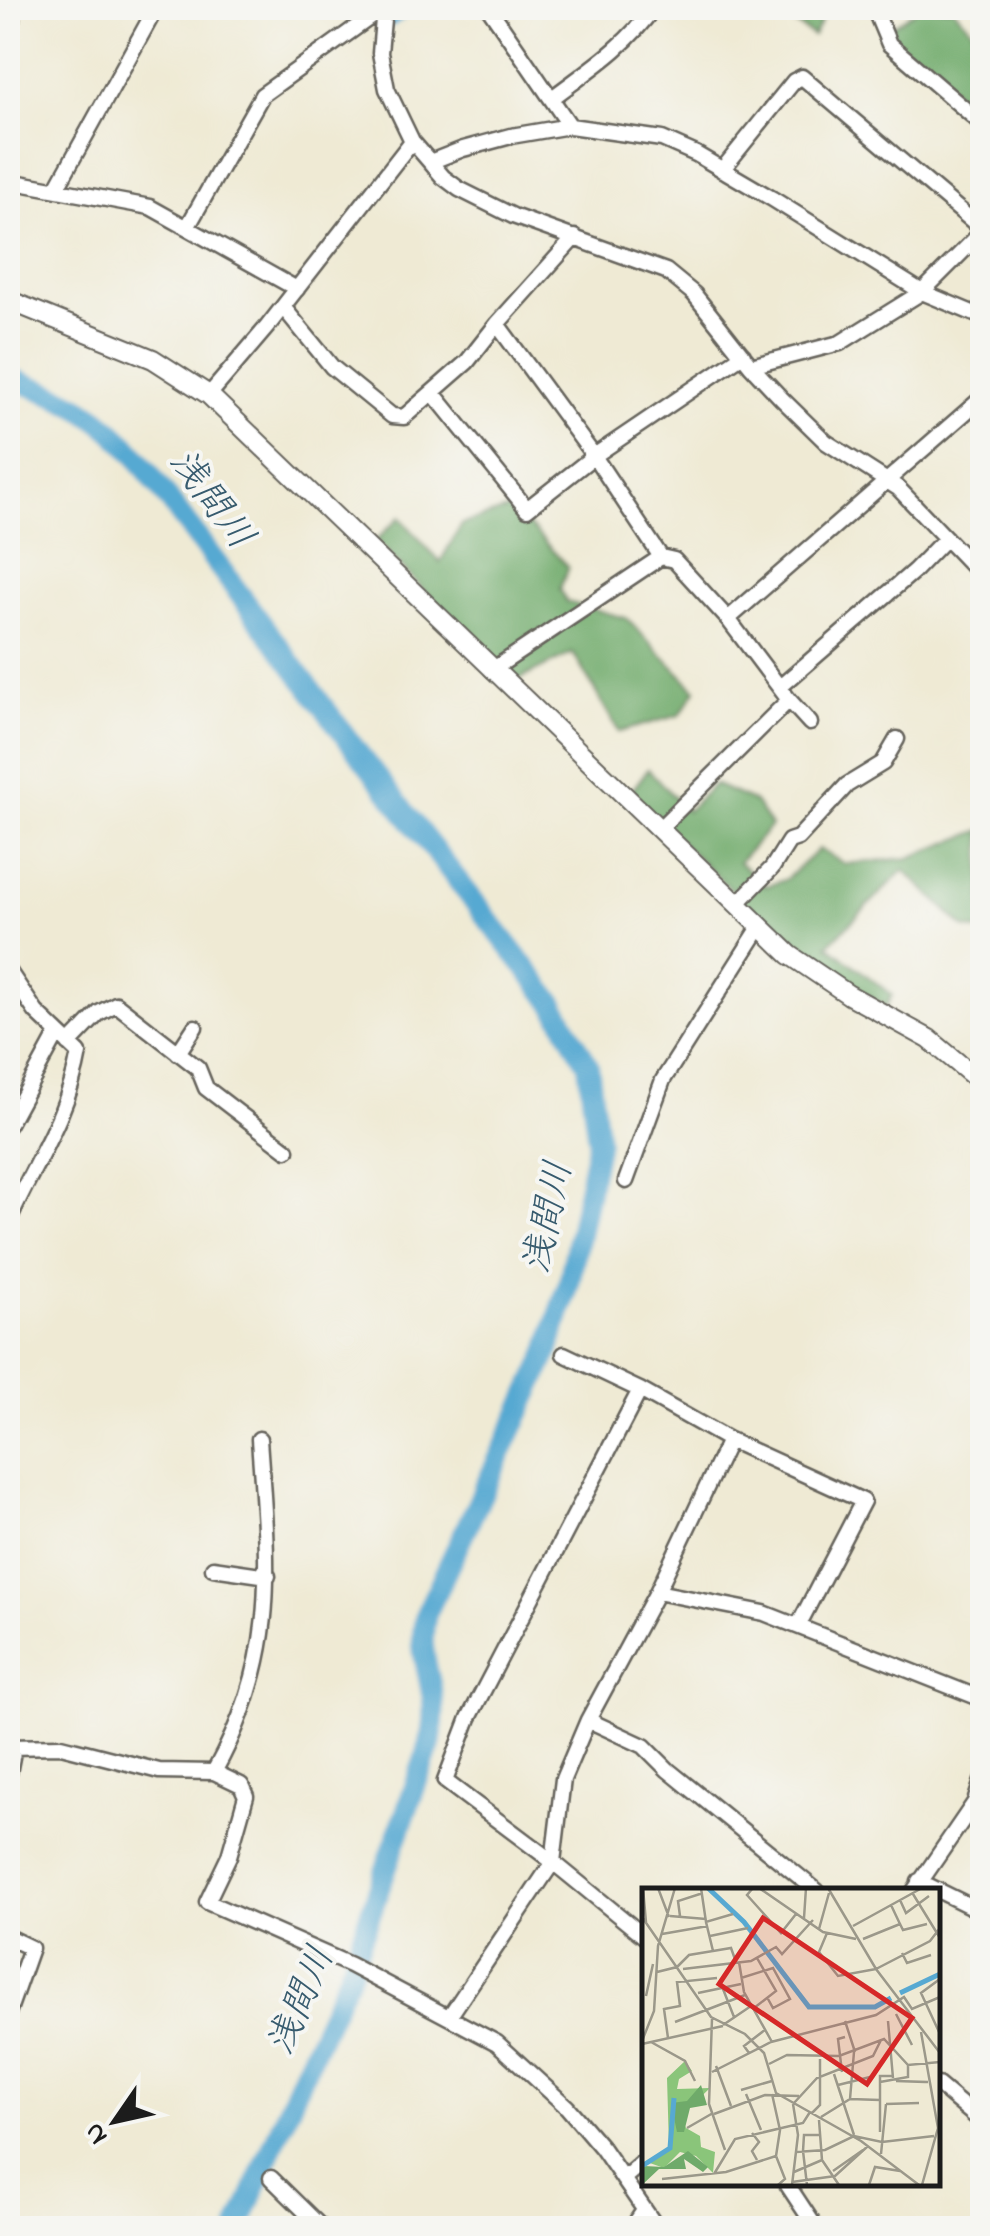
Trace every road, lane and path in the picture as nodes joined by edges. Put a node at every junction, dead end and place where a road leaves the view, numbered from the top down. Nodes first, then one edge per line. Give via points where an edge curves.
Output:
1 (14, 8) edge
2 (156, 8) edge
3 (383, 8) edge
4 (489, 8) edge
5 (652, 8) edge
6 (874, 8) edge
7 (8, 40) edge
8 (552, 98) junction
9 (982, 124) edge
10 (570, 126) junction
11 (412, 141) junction
12 (430, 162) junction
13 (722, 170) junction
14 (8, 176) edge
15 (56, 189) junction
16 (188, 226) junction
17 (982, 231) edge
18 (574, 237) junction
19 (297, 289) junction
20 (922, 292) junction
21 (8, 300) edge
22 (282, 307) junction
23 (982, 317) edge
24 (497, 324) junction
25 (747, 360) junction
26 (433, 393) junction
27 (208, 394) junction
28 (982, 398) edge
29 (594, 456) junction
30 (886, 482) junction
31 (946, 538) junction
32 (661, 556) junction
33 (982, 576) edge
34 (728, 620) junction
35 (492, 670) junction
36 (784, 693) junction
37 (810, 723) dead end
38 (897, 739) dead end
39 (660, 828) junction
40 (737, 904) junction
41 (760, 926) junction
42 (8, 970) edge
43 (195, 1027) dead end
44 (63, 1038) junction
45 (178, 1052) junction
46 (982, 1084) edge
47 (8, 1125) edge
48 (287, 1150) dead end
49 (626, 1181) dead end
50 (8, 1222) edge
51 (564, 1354) dead end
52 (640, 1390) junction
53 (258, 1440) dead end
54 (730, 1440) junction
55 (213, 1568) dead end
56 (268, 1576) junction
57 (657, 1592) junction
58 (798, 1626) junction
59 (982, 1700) edge
60 (588, 1720) junction
61 (11, 1747) edge
62 (214, 1772) junction
63 (8, 1778) edge
64 (982, 1781) edge
65 (553, 1862) junction
66 (916, 1886) edge
67 (812, 1888) edge
68 (940, 1895) edge
69 (982, 1912) edge
70 (642, 1935) edge
71 (8, 1938) edge
72 (8, 2013) edge
73 (449, 2017) junction
74 (940, 2087) edge
75 (982, 2122) edge
76 (642, 2163) edge
77 (271, 2178) dead end
78 (624, 2179) junction
79 (787, 2186) edge
80 (643, 2212) junction
81 (322, 2228) edge
82 (632, 2228) edge
83 (656, 2228) edge
84 (816, 2228) edge

1 - 7 street
2 - 15 street
3 - 11 street via 386,89
3 - 16 street via 262,95
4 - 8 street
5 - 8 street via 636,33
6 - 9 street via 889,44
8 - 10 street
10 - 12 street via 511,136
10 - 13 street via 662,139
11 - 12 street
11 - 19 street
12 - 18 street via 459,189
13 - 17 street via 802,77
13 - 20 street
14 - 15 street
15 - 16 street via 150,207
16 - 19 street
17 - 20 street
18 - 24 street
18 - 25 street via 666,271 694,294
19 - 22 street
20 - 23 street
20 - 25 street via 840,343
21 - 27 street via 153,359
22 - 26 street via 332,366 392,416 404,417
22 - 27 street
24 - 26 street
24 - 29 street
25 - 29 street
25 - 30 street via 826,442
26 - 29 street via 527,509
27 - 35 street
28 - 30 street
29 - 32 street
30 - 31 street
30 - 34 street
31 - 33 street
31 - 36 street
32 - 34 street via 674,560
32 - 35 street
34 - 36 street
35 - 39 street
36 - 37 street
36 - 39 street
38 - 40 street via 884,763 848,785
39 - 40 street
40 - 41 street
41 - 46 street via 813,972 929,1039
41 - 49 street via 664,1080
42 - 44 street
43 - 45 street
44 - 45 street via 116,1004
44 - 47 street
44 - 50 street via 79,1054 74,1085
45 - 48 street via 198,1068 206,1088
51 - 52 street
52 - 54 street
52 - 65 street via 444,1781
53 - 56 street
54 - 57 street
54 - 58 street via 862,1501
55 - 56 street
56 - 62 street via 252,1691
57 - 58 street
57 - 60 street
58 - 59 street
60 - 65 street via 563,1779
60 - 67 street via 644,1746
61 - 62 street via 62,1746 159,1771
61 - 63 street
62 - 73 street via 246,1796 208,1902
64 - 66 street via 975,1802
65 - 70 street
65 - 73 street
68 - 69 street
71 - 72 street via 31,1948
73 - 78 street via 519,2060
74 - 75 street
76 - 78 street
77 - 81 street
78 - 80 street
79 - 84 street
80 - 82 street
80 - 83 street

